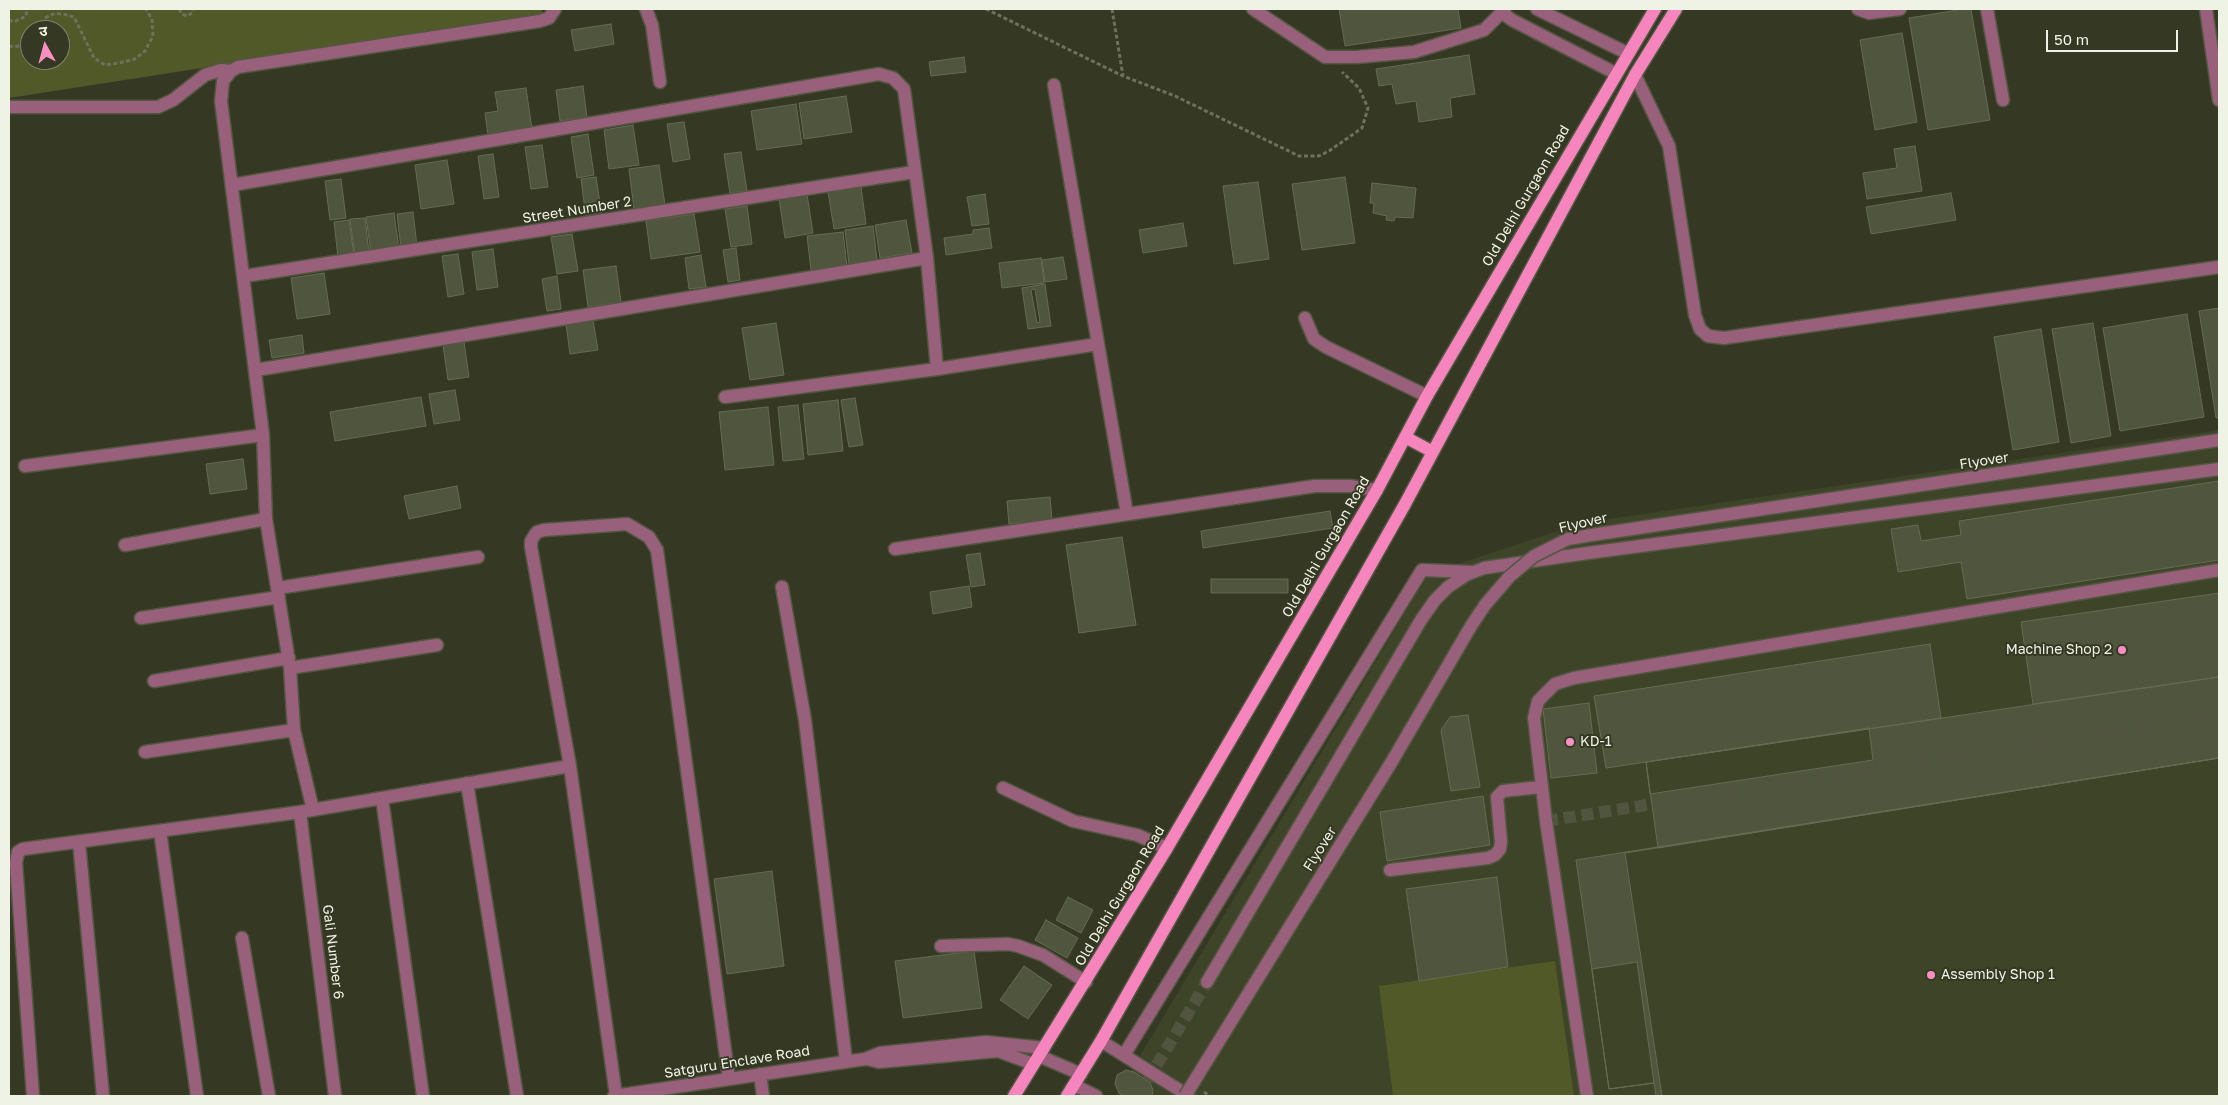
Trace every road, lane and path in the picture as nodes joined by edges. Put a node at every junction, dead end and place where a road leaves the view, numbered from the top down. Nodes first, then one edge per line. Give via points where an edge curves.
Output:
1 (27, 9) edge
2 (148, 9) edge
3 (179, 9) edge
4 (193, 9) edge
5 (555, 9) edge
6 (646, 9) edge
7 (986, 9) edge
8 (1112, 9) edge
9 (1253, 9) edge
10 (1537, 9) edge
11 (1676, 9) edge
12 (1858, 9) edge
13 (1900, 9) edge
14 (1988, 9) edge
15 (2206, 9) edge
16 (1653, 10) edge
17 (1503, 11) edge
18 (9, 20) edge
19 (44, 20) edge
20 (1626, 54) junction
21 (1325, 57) junction
22 (231, 71) junction
23 (1615, 73) junction
24 (1635, 75) junction
25 (1123, 76) junction
26 (660, 82) dead end
27 (1054, 84) dead end
28 (2003, 100) dead end
29 (2219, 100) edge
30 (9, 107) edge
31 (914, 172) junction
32 (232, 185) junction
33 (927, 258) junction
34 (2219, 267) edge
35 (245, 276) junction
36 (1305, 318) dead end
37 (1098, 344) junction
38 (937, 369) junction
39 (256, 370) junction
40 (1427, 396) junction
41 (725, 397) dead end
42 (263, 435) junction
43 (1405, 437) junction
44 (2219, 440) edge
45 (1433, 452) junction
46 (25, 466) dead end
47 (2219, 469) edge
48 (1377, 490) junction
49 (1127, 514) junction
50 (266, 519) junction
51 (125, 545) dead end
52 (895, 549) dead end
53 (478, 557) dead end
54 (2219, 570) edge
55 (1474, 572) junction
56 (782, 587) dead end
57 (278, 593) junction
58 (141, 618) dead end
59 (437, 645) dead end
60 (290, 663) junction
61 (154, 681) dead end
62 (294, 730) junction
63 (145, 752) dead end
64 (570, 766) junction
65 (467, 783) junction
66 (1541, 787) junction
67 (1003, 788) dead end
68 (382, 798) junction
69 (307, 811) junction
70 (160, 831) junction
71 (79, 842) junction
72 (1167, 848) junction
73 (1390, 870) dead end
74 (242, 938) dead end
75 (942, 946) dead end
76 (1086, 982) junction
77 (1207, 982) tunnel mouth
78 (1101, 1041) junction
79 (1039, 1056) junction
80 (1124, 1056) junction
81 (865, 1059) junction
82 (846, 1061) junction
83 (760, 1074) junction
84 (1081, 1074) junction
85 (729, 1079) junction
86 (1070, 1091) edge
87 (671, 1092) edge
88 (33, 1096) edge
89 (103, 1096) edge
90 (197, 1096) edge
91 (268, 1096) edge
92 (336, 1096) edge
93 (423, 1096) edge
94 (517, 1096) edge
95 (615, 1096) edge
96 (763, 1096) edge
97 (1014, 1096) edge
98 (1096, 1096) edge
99 (1185, 1096) edge
100 (1189, 1096) edge
101 (1587, 1096) edge

1 - 18 path via 26,16 14,22
2 - 19 path via 153,36 145,51 136,59 105,65 94,58 74,17 53,14
3 - 4 path via 187,16
5 - 22 street via 549,18 540,21 245,66
6 - 26 street via 652,25
7 - 25 path
8 - 25 path
9 - 21 street
10 - 20 street
11 - 24 main road
12 - 13 street via 1870,13
14 - 28 street
15 - 29 street
16 - 20 main road, Old Delhi Gurgaon Road
17 - 21 street via 1484,30 1414,52
17 - 23 street via 1512,20
20 - 23 main road, Old Delhi Gurgaon Road
21 - 25 path via 1359,88 1368,108 1362,128 1329,151 1309,157 1288,153 1175,96
22 - 30 street via 221,70 205,75 173,100 158,107
22 - 32 street, Gali Number 6 via 223,81 221,101
23 - 40 main road, Old Delhi Gurgaon Road
24 - 34 street via 1669,146 1695,315 1700,329 1708,336 1724,338
24 - 45 main road
27 - 37 street
31 - 32 street via 904,89 893,78 879,74
31 - 33 street
31 - 35 street, Street Number 2
32 - 35 street, Gali Number 6
33 - 38 street
33 - 39 street
35 - 39 street, Gali Number 6
36 - 40 street via 1314,339 1326,347
37 - 38 street
37 - 49 street
38 - 41 street
39 - 42 street, Gali Number 6
40 - 43 main road, Old Delhi Gurgaon Road
42 - 46 street
42 - 50 street, Gali Number 6
43 - 45 main road
43 - 48 main road, Old Delhi Gurgaon Road
44 - 99 street, Flyover, bridge via 1568,539 1534,556 1509,577 1471,626 1391,763
45 - 78 main road
47 - 55 street via 1588,553
48 - 49 street via 1332,485
48 - 72 main road, Old Delhi Gurgaon Road
49 - 52 street
50 - 51 street
50 - 57 street, Gali Number 6
53 - 57 street
54 - 66 street via 1574,678 1555,684 1538,701 1534,718
55 - 77 street via 1448,587 1421,620
55 - 80 street via 1422,570
56 - 82 street via 804,720
57 - 58 street
57 - 60 street, Gali Number 6
59 - 60 street
60 - 61 street
60 - 62 street, Gali Number 6
62 - 63 street
62 - 69 street, Gali Number 6
64 - 65 street
64 - 85 street via 530,541 544,530 627,524 649,537 657,550
64 - 95 street
65 - 68 street
65 - 94 street
66 - 73 street via 1503,791 1497,797 1500,849 1488,858
66 - 101 street
67 - 72 street via 1073,821 1137,835
68 - 69 street
68 - 93 street
69 - 70 street
69 - 92 street, Gali Number 6
70 - 71 street
70 - 90 street
71 - 88 street via 23,849 16,856
71 - 89 street
72 - 76 main road, Old Delhi Gurgaon Road
74 - 91 street
75 - 76 street via 1018,946 1043,955
76 - 79 main road, Old Delhi Gurgaon Road
78 - 80 street
78 - 84 main road
79 - 81 street, Satguru Enclave Road via 998,1051 879,1062
79 - 81 street, Satguru Enclave Road via 986,1042 880,1053
79 - 84 street
79 - 97 main road, Old Delhi Gurgaon Road
80 - 100 street
81 - 82 street, Satguru Enclave Road
82 - 83 street, Satguru Enclave Road
83 - 85 street, Satguru Enclave Road
83 - 96 street
84 - 86 main road
85 - 87 street, Satguru Enclave Road
86 - 98 street
87 - 95 street, Satguru Enclave Road

